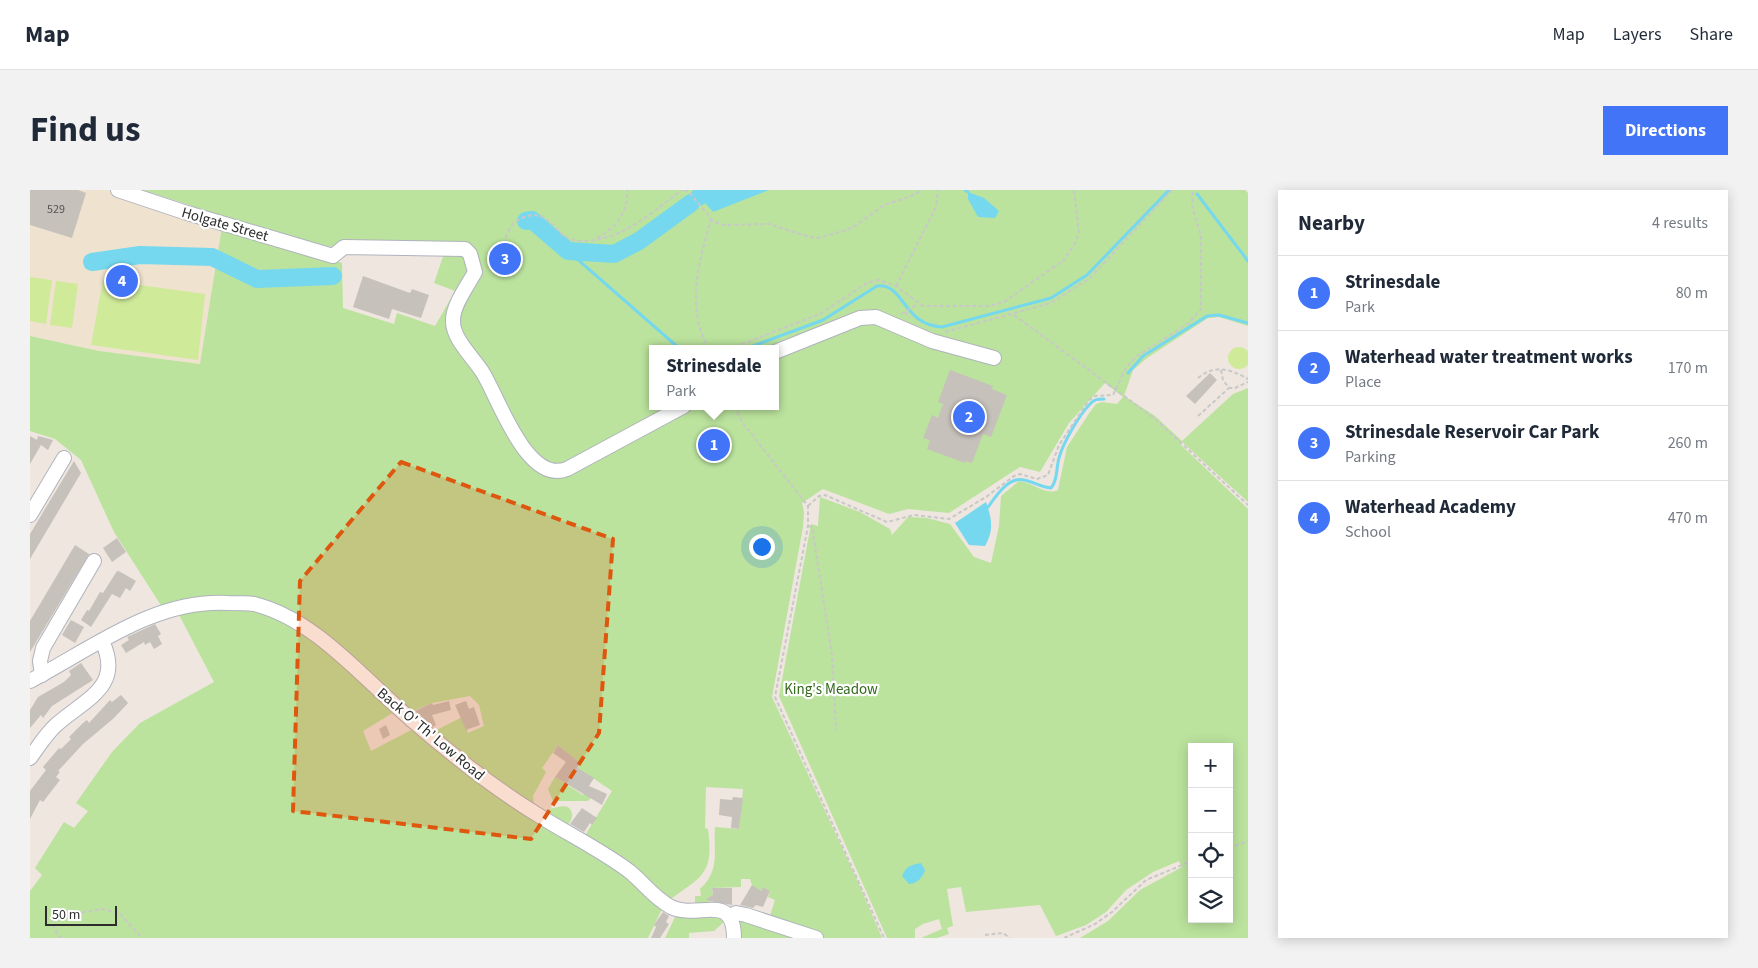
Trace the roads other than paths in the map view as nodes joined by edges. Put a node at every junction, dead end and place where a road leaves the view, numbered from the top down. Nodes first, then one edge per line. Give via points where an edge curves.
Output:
1 (118, 190) edge
2 (779, 350) edge
3 (994, 358) dead end
4 (677, 410) edge
5 (64, 458) dead end
6 (30, 515) edge
7 (94, 560) dead end
8 (102, 641) junction
9 (36, 678) edge
10 (30, 758) edge
11 (730, 916) junction
12 (734, 938) edge
13 (816, 938) edge

1 - 4 street, Holgate Street via 334,256 344,247 465,250 470,254 475,272 454,312 455,330 483,373 516,438 550,472 567,469
2 - 3 street via 860,318 876,317 932,341
5 - 6 street
7 - 9 street via 43,648
8 - 9 street, Back O' Th' Low Road
8 - 10 street via 109,660 104,684 55,726
8 - 11 street, Back O' Th' Low Road via 150,616 192,604 252,604 282,614 304,626 414,722 506,795 627,870 659,900 681,910 716,910
11 - 12 street via 734,920
11 - 13 street, Back O' Th' Low Road via 746,915

